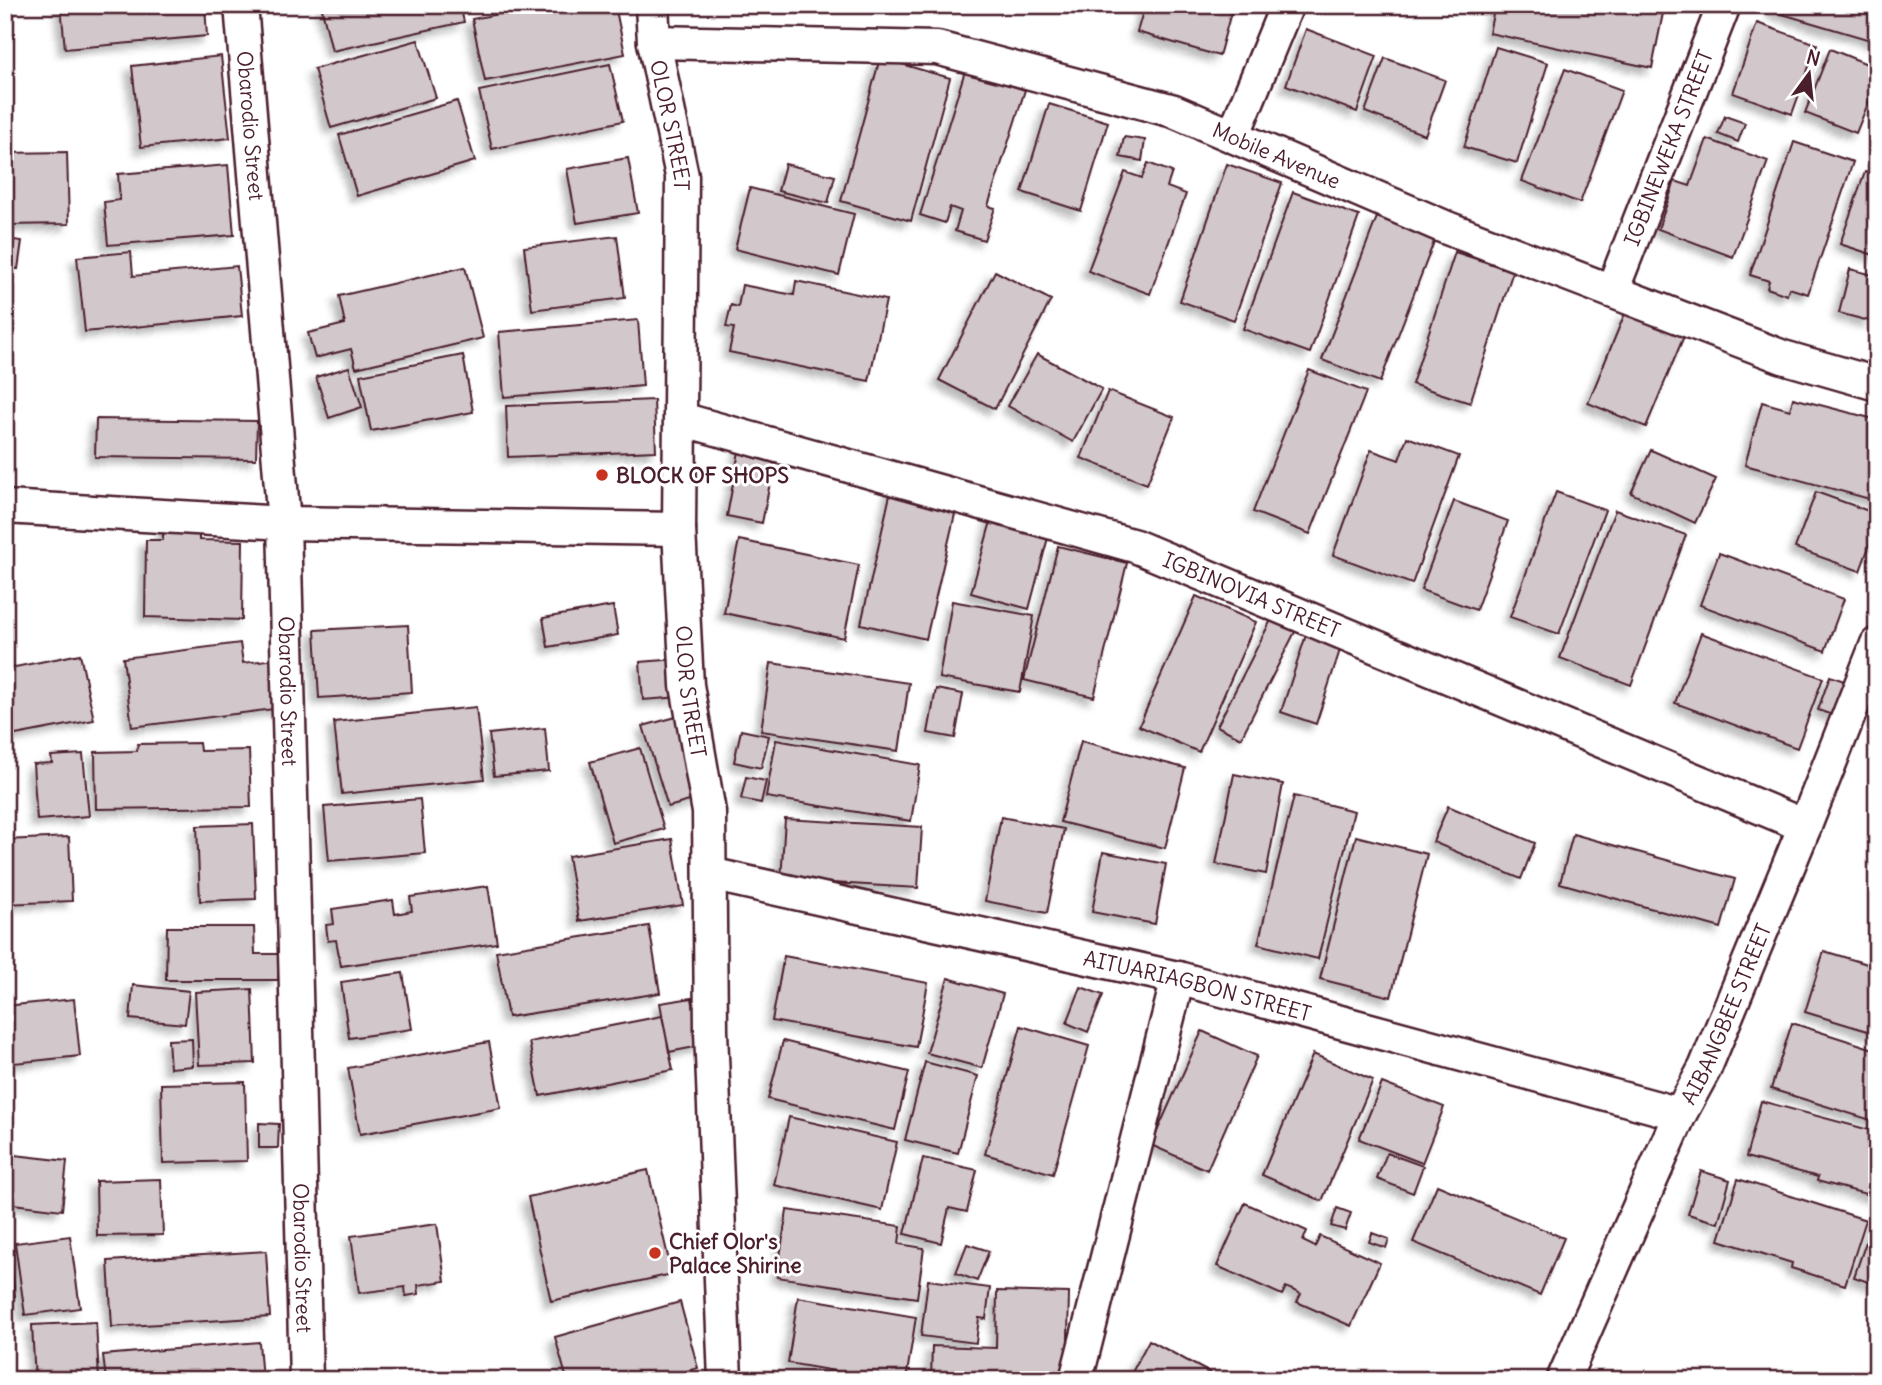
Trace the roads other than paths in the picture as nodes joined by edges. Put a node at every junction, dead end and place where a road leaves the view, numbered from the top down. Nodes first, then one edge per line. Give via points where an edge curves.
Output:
1 (241, 5) edge
2 (652, 5) edge
3 (1287, 5) edge
4 (1724, 5) edge
5 (653, 42) junction
6 (1233, 136) junction
7 (1612, 291) junction
8 (1877, 384) edge
9 (681, 419) junction
10 (5, 507) edge
11 (284, 523) junction
12 (679, 529) junction
13 (1877, 644) edge
14 (1805, 826) junction
15 (710, 874) junction
16 (1178, 978) junction
17 (1680, 1114) junction
18 (306, 1380) edge
19 (724, 1380) edge
20 (1076, 1380) edge
21 (1563, 1380) edge

1 - 11 street, Obarodio Street
2 - 5 street, OLOR STREET
3 - 6 street
4 - 7 street, IGBINEWEKA STREET
5 - 6 street, Mobile Avenue via 937,48 1174,111
5 - 9 street, OLOR STREET via 682,176
6 - 7 street, Mobile Avenue via 1447,228
7 - 8 street, Mobile Avenue via 1783,357
9 - 12 street, OLOR STREET
9 - 14 street, IGBINOVIA STREET via 1135,546
10 - 11 street
11 - 12 street
11 - 18 street, Obarodio Street
12 - 15 street, OLOR STREET via 687,685 709,813
13 - 14 street, AIBANGBEE STREET
14 - 17 street, AIBANGBEE STREET via 1705,1068
15 - 16 street, AITUARIAGBON STREET
15 - 19 street, OLOR STREET
16 - 17 street, AITUARIAGBON STREET
16 - 20 street
17 - 21 street, AIBANGBEE STREET

